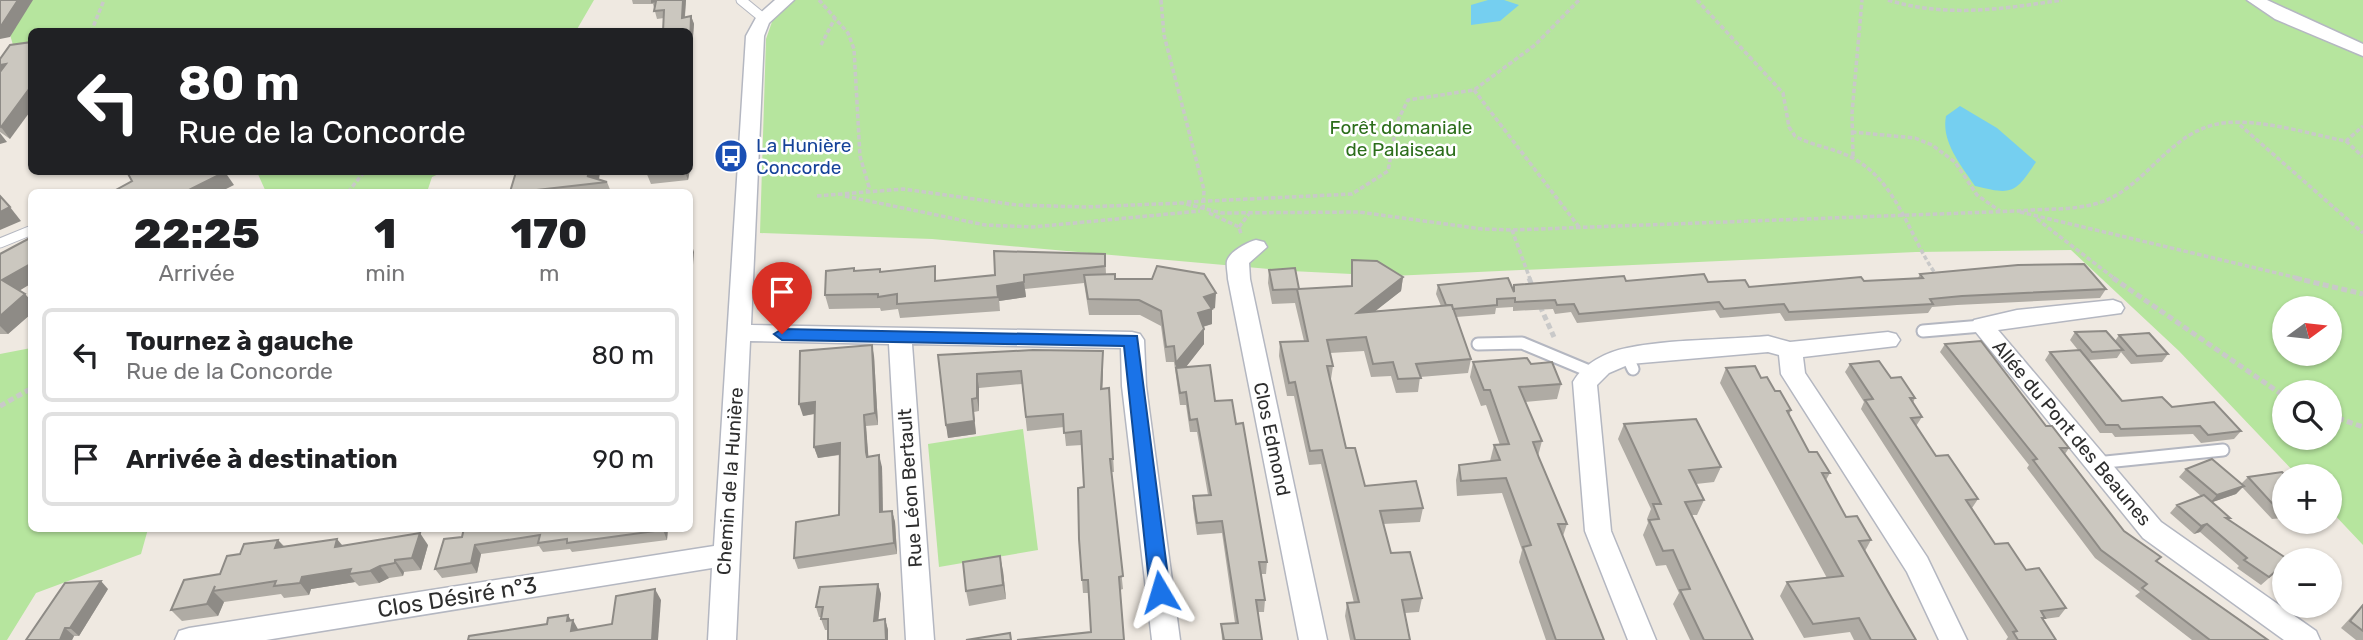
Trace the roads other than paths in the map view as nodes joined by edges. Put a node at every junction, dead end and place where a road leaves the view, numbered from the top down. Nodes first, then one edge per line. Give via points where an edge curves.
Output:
1 (741, 0) edge
2 (786, 0) edge
3 (2255, 0) edge
4 (764, 18) junction
5 (2363, 51) edge
6 (28, 232) edge
7 (0, 243) edge
8 (1256, 247) road end
9 (2113, 308) dead end
10 (1982, 326) junction
11 (1923, 331) dead end
12 (740, 333) junction
13 (900, 336) junction
14 (1888, 340) dead end
15 (1478, 344) dead end
16 (1790, 350) junction
17 (1594, 373) junction
18 (2224, 450) dead end
19 (2096, 463) junction
20 (725, 555) junction
21 (189, 640) edge
22 (722, 640) edge
23 (920, 640) edge
24 (1166, 640) edge
25 (1313, 640) edge
26 (1642, 640) edge
27 (1953, 640) edge
28 (2306, 640) edge

1 - 4 lane
2 - 4 street
3 - 5 street
4 - 12 street, Chemin de la Hunière via 755,36
6 - 7 lane
8 - 25 street, Clos Edmond via 1238,261 1239,279
9 - 10 street, Allée du Pont des Beaunes
10 - 11 lane
10 - 19 street, Allée du Pont des Beaunes
12 - 13 street
12 - 20 street, Chemin de la Hunière
13 - 23 street, Rue Léon Bertault
13 - 24 street via 1132,340
14 - 16 street
15 - 17 lane via 1522,342
16 - 17 street via 1768,344 1601,367
16 - 27 street via 1793,374 1917,565
17 - 26 street via 1585,382 1598,531
18 - 19 lane
19 - 28 street, Allée du Pont des Beaunes via 2152,530
20 - 21 street, Clos Désiré n°3
20 - 22 street, Chemin de la Hunière

